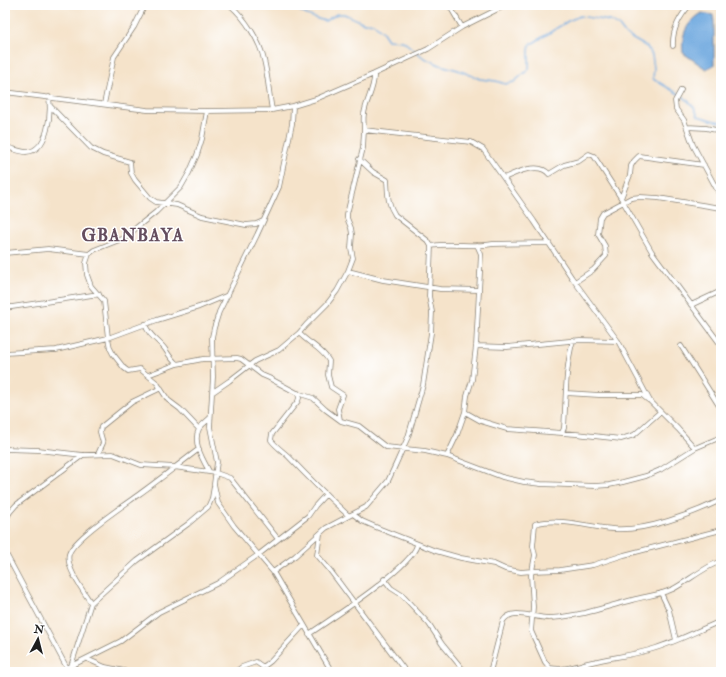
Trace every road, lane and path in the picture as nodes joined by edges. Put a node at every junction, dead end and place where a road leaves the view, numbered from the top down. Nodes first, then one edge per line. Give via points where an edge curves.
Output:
1 (145, 5) edge
2 (230, 5) edge
3 (449, 5) edge
4 (506, 5) edge
5 (690, 5) edge
6 (462, 27) junction
7 (673, 46) dead end
8 (374, 74) junction
9 (681, 90) dead end
10 (5, 92) edge
11 (49, 97) junction
12 (104, 104) junction
13 (50, 106) junction
14 (293, 106) junction
15 (272, 110) junction
16 (207, 111) junction
17 (687, 127) junction
18 (364, 130) junction
19 (721, 131) edge
20 (5, 147) edge
21 (359, 159) junction
22 (704, 165) junction
23 (504, 178) junction
24 (721, 197) edge
25 (622, 200) junction
26 (165, 204) junction
27 (721, 208) edge
28 (264, 220) junction
29 (549, 243) junction
30 (477, 245) junction
31 (431, 246) junction
32 (5, 253) edge
33 (89, 254) junction
34 (348, 272) junction
35 (575, 282) junction
36 (429, 287) junction
37 (478, 290) junction
38 (721, 291) edge
39 (99, 294) junction
40 (228, 295) junction
41 (691, 305) junction
42 (5, 308) edge
43 (144, 324) junction
44 (299, 333) junction
45 (108, 338) junction
46 (573, 340) junction
47 (618, 341) junction
48 (721, 345) edge
49 (476, 346) junction
50 (681, 346) dead end
51 (5, 353) edge
52 (213, 359) junction
53 (177, 364) junction
54 (249, 365) junction
55 (148, 374) junction
56 (161, 388) junction
57 (213, 392) junction
58 (298, 393) junction
59 (566, 393) junction
60 (650, 401) junction
61 (721, 409) edge
62 (465, 412) junction
63 (660, 412) junction
64 (210, 418) junction
65 (340, 421) junction
66 (199, 429) junction
67 (562, 433) junction
68 (721, 437) edge
69 (695, 448) junction
70 (5, 449) edge
71 (403, 449) junction
72 (199, 450) junction
73 (98, 454) junction
74 (83, 455) junction
75 (446, 456) junction
76 (174, 467) junction
77 (209, 471) junction
78 (216, 472) junction
79 (214, 484) junction
80 (326, 494) junction
81 (721, 500) edge
82 (351, 515) junction
83 (5, 520) edge
84 (721, 530) edge
85 (320, 533) junction
86 (278, 539) junction
87 (417, 545) junction
88 (5, 552) edge
89 (258, 555) junction
90 (721, 561) edge
91 (532, 571) junction
92 (273, 572) junction
93 (384, 579) junction
94 (661, 594) junction
95 (91, 603) junction
96 (355, 604) junction
97 (532, 616) junction
98 (721, 621) edge
99 (304, 625) junction
100 (309, 634) junction
101 (676, 640) junction
102 (87, 659) junction
103 (65, 670) edge
104 (331, 670) edge
105 (129, 672) edge
106 (235, 672) edge
107 (324, 672) edge
108 (406, 672) edge
109 (465, 672) edge
110 (490, 672) edge

1 - 12 street via 114,57
2 - 15 street via 244,19 261,51
3 - 6 street
4 - 6 street
5 - 7 street via 675,29
6 - 8 street via 428,49
8 - 14 street
8 - 18 street via 375,82 363,116
9 - 17 street via 675,103
10 - 11 street
11 - 12 street
11 - 13 street
12 - 16 street via 147,110
13 - 20 street via 43,143 27,152
13 - 26 street via 91,148 130,162 135,180 150,198
14 - 15 street
14 - 28 street via 292,124 279,187
15 - 16 street
16 - 26 street via 202,139 193,165 181,187
17 - 19 street
17 - 22 street
18 - 21 street via 363,148
18 - 23 street via 470,142 483,149
21 - 31 street via 387,180 391,209
21 - 34 street via 347,214 352,228 353,258
22 - 24 street
22 - 25 street via 639,156 631,166
23 - 25 street via 528,168 544,170 549,174 589,154 594,156
23 - 29 street
25 - 27 street via 640,196
25 - 35 street via 600,218 598,234 605,246 606,256
25 - 41 street via 652,252
26 - 28 street via 177,205 202,216 246,225
26 - 33 street via 127,238
28 - 40 street
29 - 30 street
29 - 35 street
30 - 31 street
30 - 37 street via 481,254
31 - 36 street
32 - 33 street via 48,249
33 - 39 street via 86,264 87,275 91,286
34 - 36 street
34 - 44 street via 327,304
35 - 47 street
36 - 37 street
36 - 71 street via 431,333 423,385
37 - 49 street
38 - 41 street
39 - 42 street
39 - 45 street via 104,301
40 - 43 street
40 - 52 street via 214,328
41 - 48 street
43 - 45 street
43 - 53 street
44 - 54 street via 279,350
44 - 65 street via 308,342 317,346 329,361 328,375 331,387 342,396 338,409
45 - 51 street via 56,350
45 - 55 street via 113,354 124,368 129,371 140,369
46 - 47 street
46 - 49 street via 507,347
46 - 59 street via 569,355
47 - 60 street
49 - 62 street
50 - 61 street
52 - 53 street
52 - 54 street via 237,358
52 - 57 street
53 - 55 street
54 - 57 street
54 - 58 street via 259,374
55 - 56 street
56 - 66 street via 168,400
56 - 73 street via 132,402 101,427 103,443
57 - 64 street
58 - 65 street via 313,398
58 - 80 street via 299,399 272,434 271,440
59 - 60 street via 642,396
59 - 67 street
60 - 63 street
62 - 67 street via 481,421 507,429
62 - 75 street
63 - 67 street via 629,438
63 - 69 street
64 - 66 street
64 - 78 street via 217,462
65 - 71 street via 357,425 386,447
66 - 72 street
68 - 69 street
69 - 75 street via 646,476 595,486 524,482 502,477
70 - 74 street
71 - 75 street
71 - 82 street via 384,485 366,507
72 - 76 street
72 - 77 street
73 - 74 street
73 - 76 street via 113,454 141,466
74 - 83 street via 16,505
76 - 77 street
76 - 95 street via 87,533 69,553 79,586
77 - 78 street
78 - 79 street
78 - 86 street via 230,478
79 - 89 street via 218,503
79 - 95 street via 208,507 137,561
80 - 82 street
80 - 86 street via 308,516
81 - 91 street via 663,523 627,530 554,522 535,524
82 - 85 street
82 - 87 street
84 - 91 street via 593,565
85 - 92 street
85 - 96 street via 317,555
86 - 89 street
87 - 91 street via 505,569
87 - 93 street via 416,550
88 - 103 street
89 - 92 street
89 - 102 street via 218,583 159,612 121,641
90 - 94 street
91 - 97 street
92 - 99 street
93 - 96 street
93 - 109 street via 429,624
94 - 97 street via 586,613 548,618
94 - 101 street via 669,610
95 - 103 street
96 - 100 street
96 - 108 street
97 - 101 street via 532,634 548,667 553,668 570,668 622,657
97 - 110 street via 517,614 508,616 502,622
98 - 101 street
99 - 100 street
99 - 106 street via 263,667 256,662
100 - 104 street
102 - 103 street
102 - 105 street via 105,667
104 - 107 street

